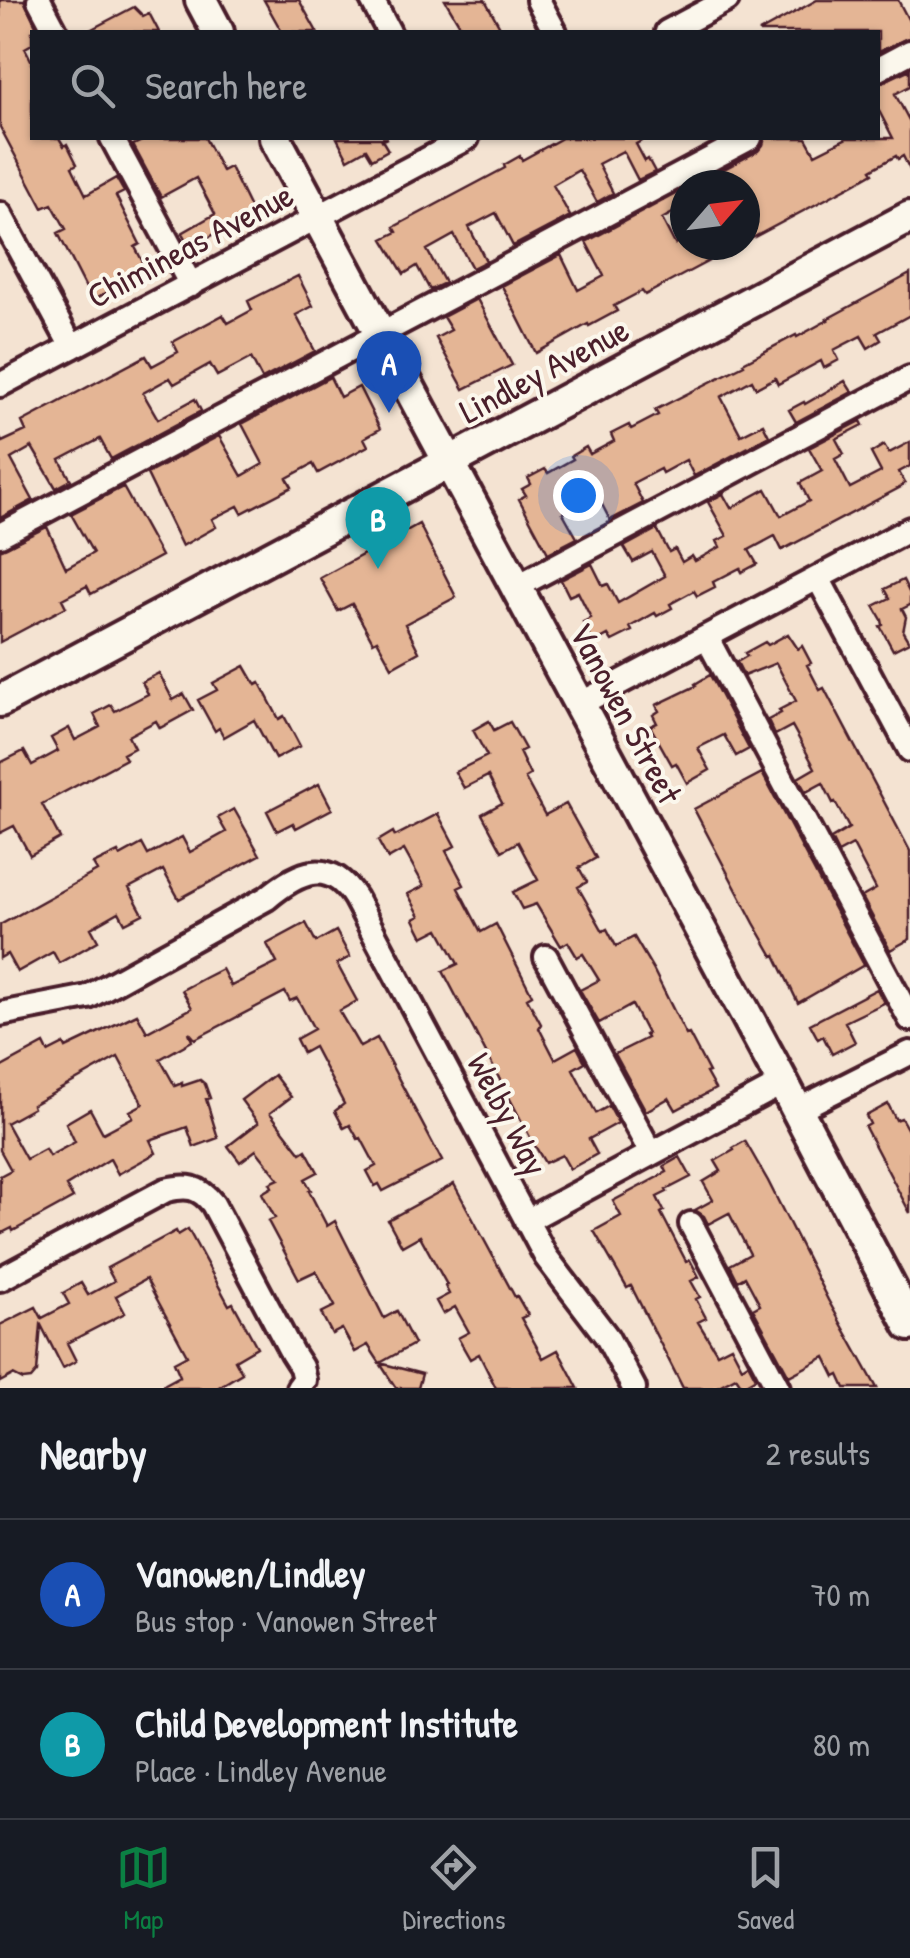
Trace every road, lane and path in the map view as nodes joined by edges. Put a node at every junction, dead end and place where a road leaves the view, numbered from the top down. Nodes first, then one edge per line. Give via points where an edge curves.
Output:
1 (38, 0) edge
2 (201, 0) edge
3 (372, 0) edge
4 (538, 0) edge
5 (727, 0) edge
6 (55, 30) edge
7 (217, 30) edge
8 (389, 30) edge
9 (555, 30) edge
10 (670, 30) edge
11 (910, 52) edge
12 (880, 69) edge
13 (113, 140) edge
14 (276, 140) edge
15 (454, 140) edge
16 (746, 140) edge
17 (0, 214) edge
18 (318, 216) junction
19 (910, 216) edge
20 (191, 285) junction
21 (380, 332) junction
22 (72, 348) junction
23 (910, 378) edge
24 (0, 386) edge
25 (449, 463) junction
26 (910, 529) edge
27 (0, 536) edge
28 (818, 578) junction
29 (516, 587) junction
30 (707, 638) junction
31 (0, 701) edge
32 (578, 705) junction
33 (910, 750) edge
34 (546, 957) dead end
35 (0, 1014) edge
36 (910, 1019) edge
37 (910, 1052) edge
38 (783, 1083) junction
39 (798, 1110) junction
40 (651, 1153) junction
41 (526, 1221) junction
42 (691, 1224) dead end
43 (0, 1279) edge
44 (910, 1325) edge
45 (301, 1384) edge
46 (634, 1388) edge
47 (778, 1388) edge

1 - 6 street
2 - 7 main road
3 - 8 street
4 - 9 street
5 - 10 street
11 - 12 street
13 - 20 street
14 - 18 main road, Vanowen Street
15 - 18 street, Chimineas Avenue
16 - 21 street
17 - 22 street
18 - 20 street, Chimineas Avenue
18 - 21 main road, Vanowen Street
19 - 25 main road, Lindley Avenue
20 - 22 street, Chimineas Avenue
21 - 25 main road, Vanowen Street
21 - 27 street
22 - 24 street, Chimineas Avenue
23 - 29 street
25 - 29 main road, Vanowen Street
25 - 31 main road, Lindley Avenue
26 - 28 street
28 - 30 street
28 - 33 street
29 - 32 main road, Vanowen Street
30 - 32 street
30 - 36 street
32 - 38 main road, Vanowen Street
34 - 40 street
35 - 41 street, Welby Way via 88,996 294,878 326,872 355,898
37 - 39 street
38 - 39 main road, Vanowen Street
38 - 40 street
39 - 44 main road, Vanowen Street
40 - 41 street
41 - 46 street, Welby Way via 607,1337
42 - 47 street
43 - 45 street via 166,1190 197,1188 218,1213 301,1367

